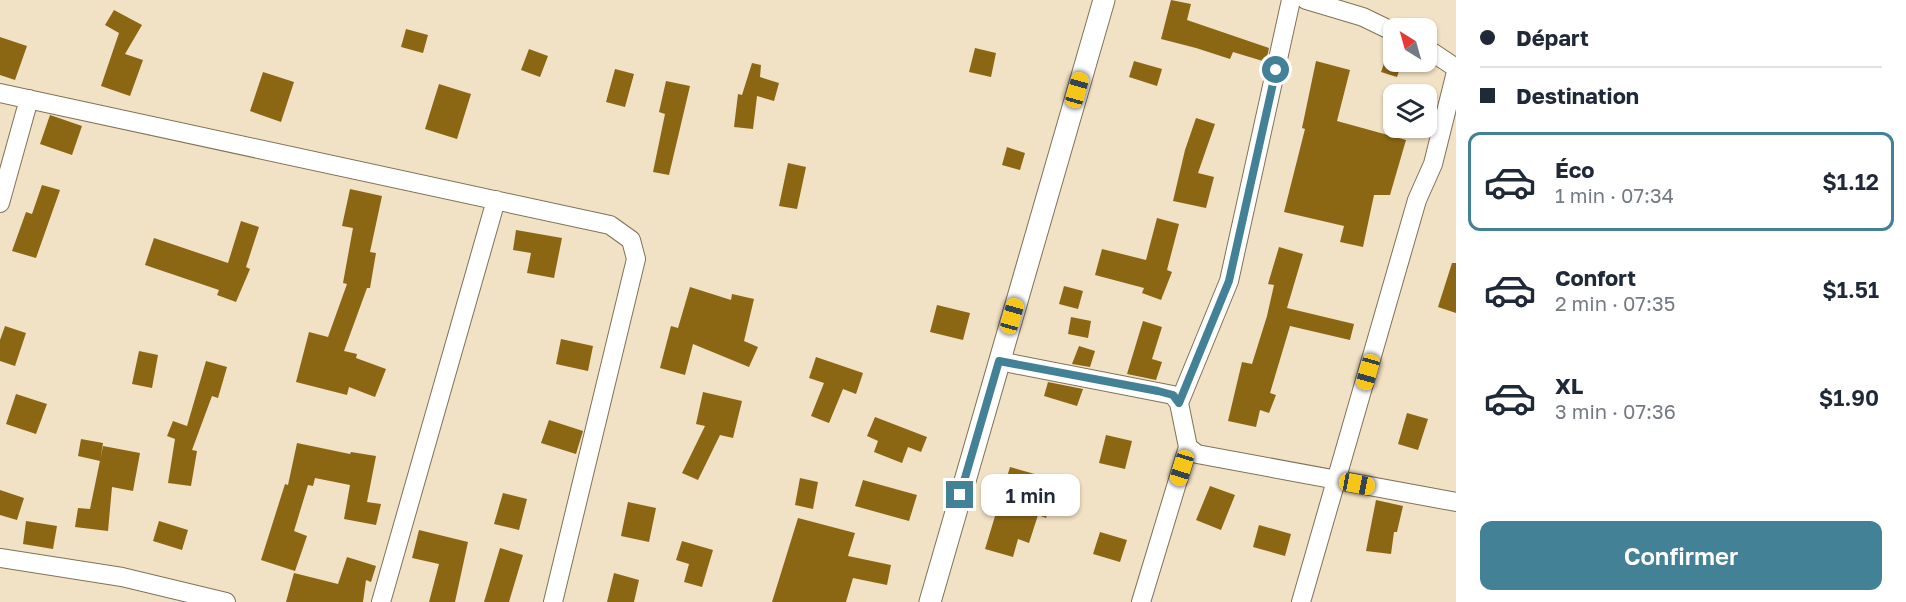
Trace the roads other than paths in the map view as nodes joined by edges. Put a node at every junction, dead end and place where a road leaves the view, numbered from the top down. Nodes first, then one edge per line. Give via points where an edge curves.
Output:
1 (1104, 0) edge
2 (1292, 0) edge
3 (1306, 0) edge
4 (1383, 27) edge
5 (1437, 56) edge
6 (1456, 70) edge
7 (0, 93) edge
8 (29, 99) junction
9 (496, 200) junction
10 (0, 203) edge
11 (999, 361) junction
12 (1179, 403) junction
13 (1188, 447) junction
14 (1337, 480) junction
15 (1456, 502) edge
16 (0, 558) edge
17 (226, 602) edge
18 (381, 602) edge
19 (554, 602) edge
20 (930, 602) edge
21 (1141, 602) edge
22 (1301, 602) edge

1 - 11 street
2 - 12 street via 1229,281
3 - 4 street
5 - 6 street
6 - 14 street via 1433,164 1417,200
7 - 8 street
8 - 9 street
8 - 10 street
9 - 18 street
9 - 19 street via 610,225 631,240 636,259
11 - 12 street via 1158,391 1173,395
11 - 20 street
12 - 13 street
13 - 14 street via 1197,454
13 - 21 street
14 - 15 street
14 - 22 street
16 - 17 street via 123,577

